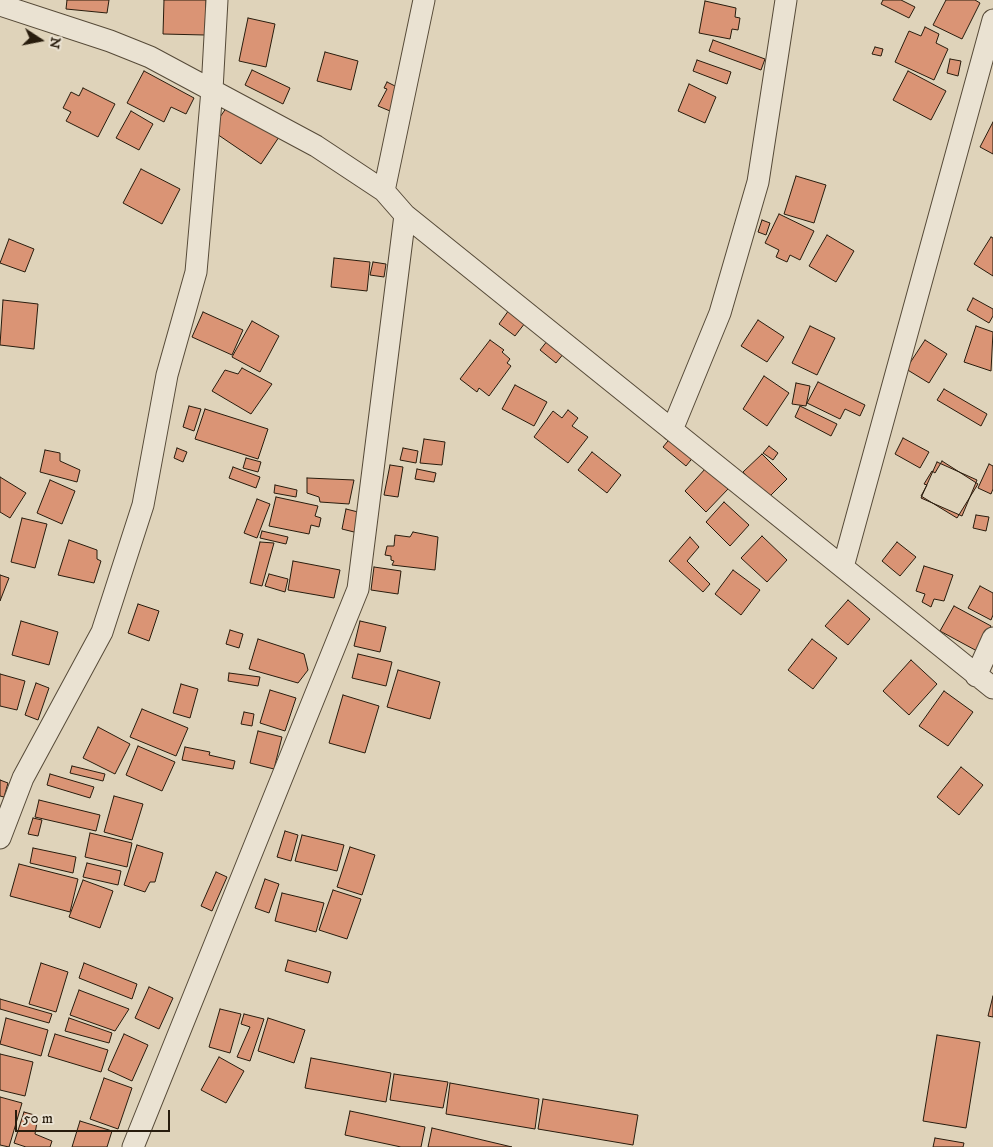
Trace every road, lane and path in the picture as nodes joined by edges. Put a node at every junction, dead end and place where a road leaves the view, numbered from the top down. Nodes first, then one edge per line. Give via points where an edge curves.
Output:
1 (217, 0) edge
2 (424, 0) edge
3 (786, 0) edge
4 (0, 5) edge
5 (993, 20) edge
6 (212, 90) junction
7 (384, 191) junction
8 (405, 215) junction
9 (672, 430) junction
10 (843, 567) junction
11 (993, 638) edge
12 (976, 676) junction
13 (993, 688) edge
14 (0, 838) edge
15 (133, 1147) edge

1 - 6 street
2 - 7 street
3 - 9 street via 758,182 720,313
4 - 6 street via 150,57
5 - 10 street
6 - 7 street via 316,146
6 - 14 street via 196,272 167,375 143,505 102,632 23,778
7 - 8 street
8 - 9 street
8 - 15 street via 358,589
9 - 10 street
10 - 12 street
11 - 12 street
12 - 13 street

